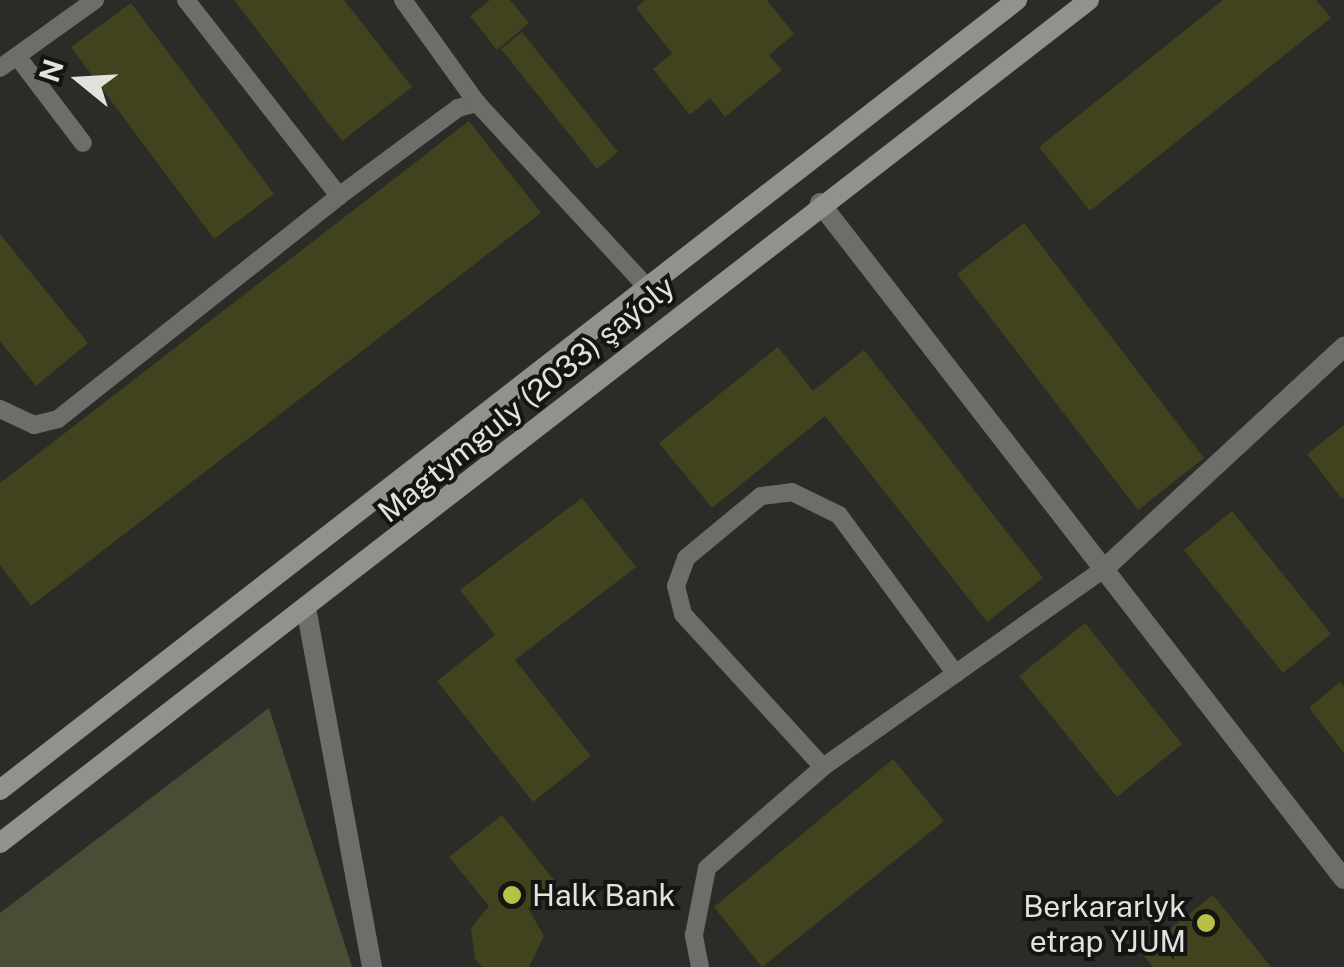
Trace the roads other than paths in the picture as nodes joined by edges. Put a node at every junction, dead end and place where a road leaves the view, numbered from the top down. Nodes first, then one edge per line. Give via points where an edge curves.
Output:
1 (95, 0) edge
2 (186, 0) edge
3 (403, 0) edge
4 (1017, 0) edge
5 (1088, 0) edge
6 (20, 60) junction
7 (0, 68) edge
8 (477, 102) junction
9 (83, 143) dead end
10 (339, 196) junction
11 (820, 203) junction
12 (644, 283) junction
13 (1344, 348) edge
14 (0, 409) edge
15 (1105, 568) junction
16 (307, 612) junction
17 (956, 674) junction
18 (824, 767) junction
19 (0, 790) edge
20 (0, 843) edge
21 (1340, 865) edge
22 (372, 967) edge
23 (700, 967) edge

1 - 6 lane
2 - 10 lane
3 - 8 lane
4 - 12 main road, Magtymguly (2033) şaýoly
5 - 11 main road, Magtymguly (2033) şaýoly
6 - 7 lane
6 - 9 lane
8 - 10 lane via 458,108
8 - 12 lane
10 - 14 lane via 58,420 34,424
11 - 15 street
11 - 16 main road, Magtymguly (2033) şaýoly
12 - 19 main road, Magtymguly (2033) şaýoly
13 - 15 street
15 - 17 lane
15 - 21 street
16 - 20 main road, Magtymguly (2033) şaýoly
16 - 22 street
17 - 18 lane
17 - 18 lane via 839,515 792,492 760,496 686,558 676,586 683,614
18 - 23 lane via 707,868 694,935

